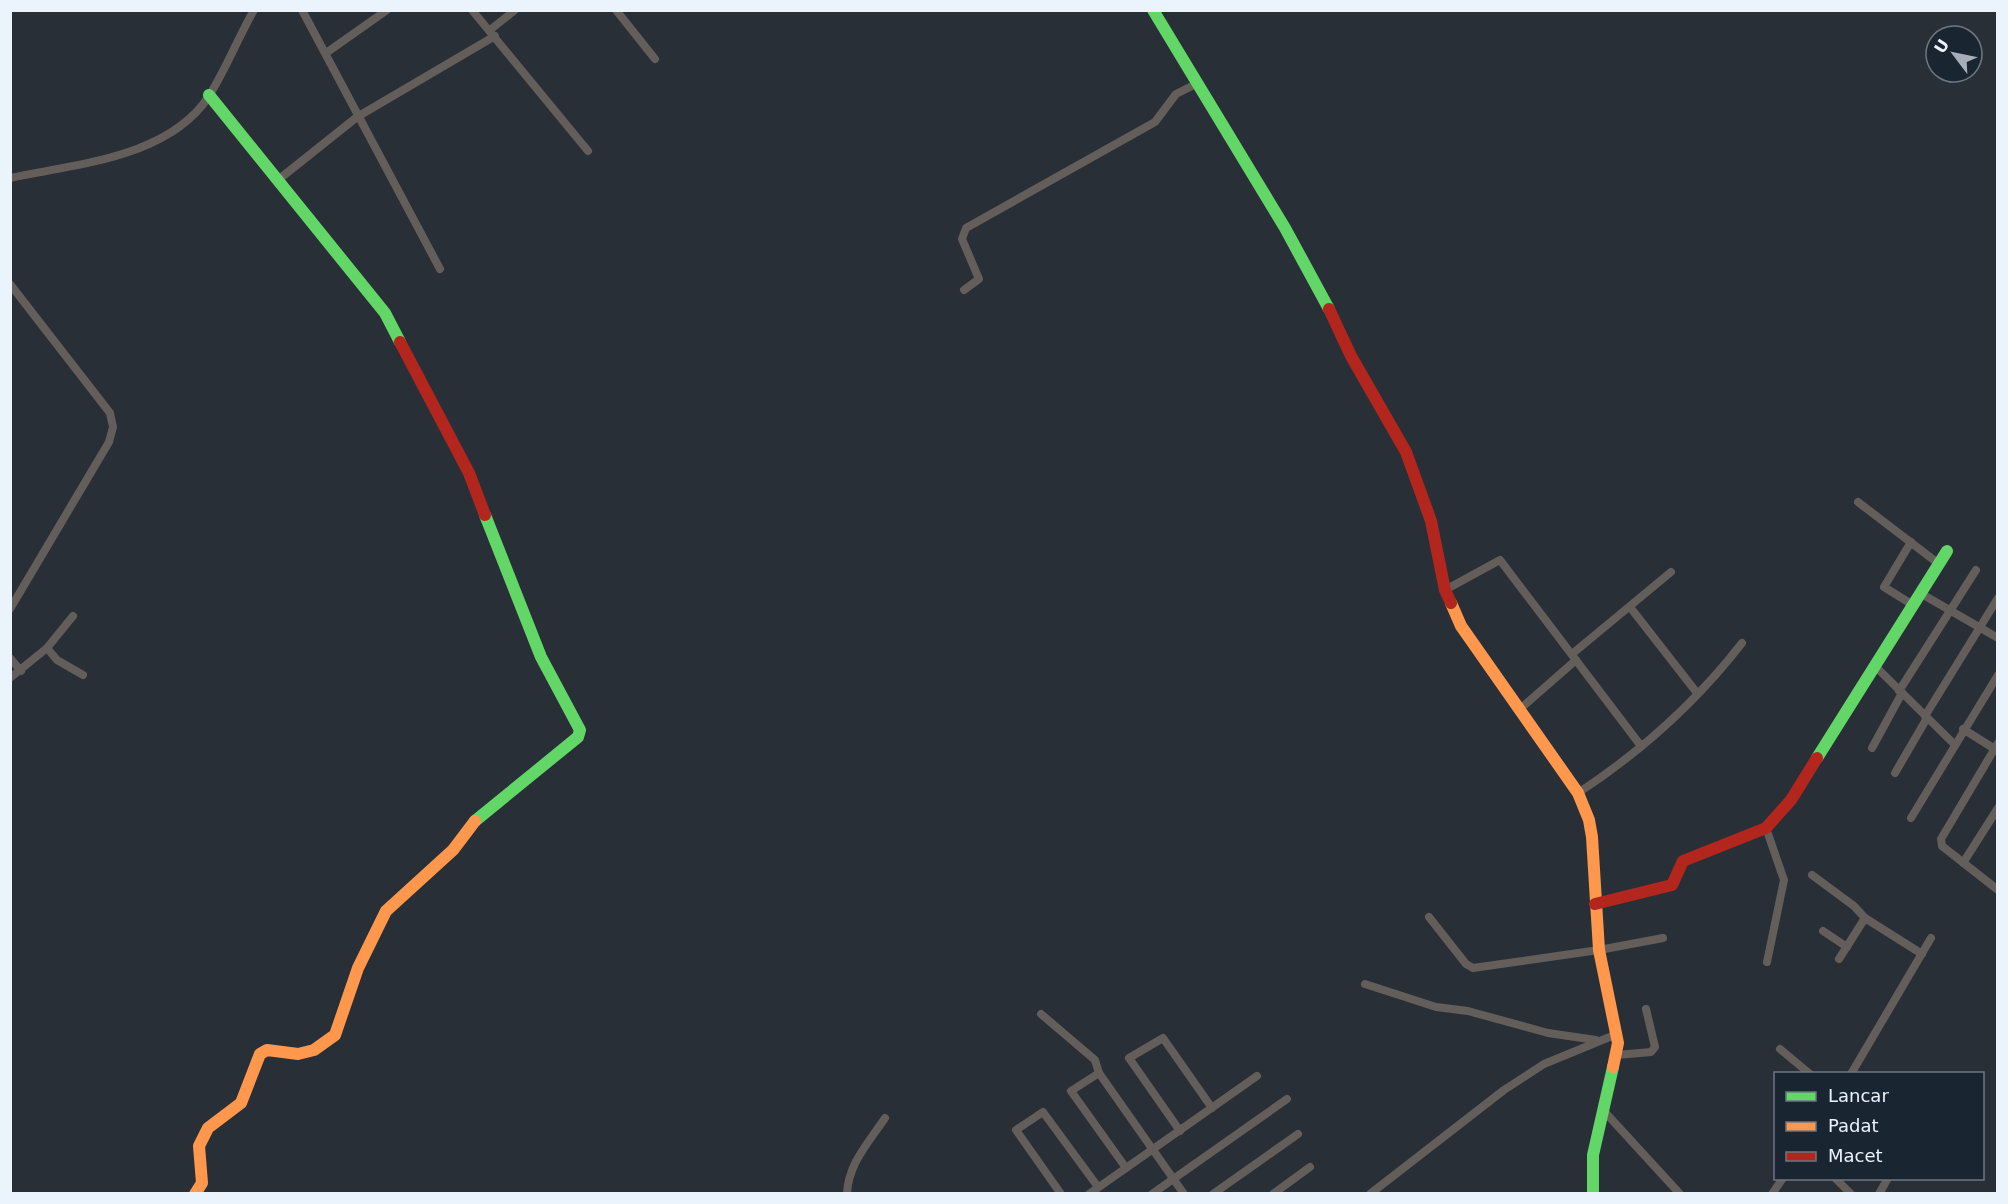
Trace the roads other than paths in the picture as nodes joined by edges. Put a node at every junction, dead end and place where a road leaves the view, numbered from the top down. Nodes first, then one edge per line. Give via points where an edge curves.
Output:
1 (254, 10) edge
2 (302, 10) edge
3 (387, 10) edge
4 (472, 10) edge
5 (515, 10) edge
6 (616, 10) edge
7 (1153, 10) edge
8 (492, 33) junction
9 (326, 53) junction
10 (655, 59) dead end
11 (1198, 83) junction
12 (209, 95) junction
13 (357, 117) junction
14 (588, 151) dead end
15 (10, 178) edge
16 (278, 180) junction
17 (440, 269) dead end
18 (10, 284) edge
19 (964, 290) dead end
20 (1858, 502) dead end
21 (1911, 542) junction
22 (1947, 551) dead end
23 (1939, 564) junction
24 (1976, 570) dead end
25 (1671, 572) dead end
26 (1445, 590) junction
27 (1920, 593) junction
28 (1998, 597) edge
29 (1913, 605) junction
30 (11, 607) edge
31 (1630, 607) junction
32 (1950, 610) junction
33 (73, 616) dead end
34 (1979, 628) junction
35 (1998, 639) edge
36 (1742, 643) dead end
37 (47, 648) junction
38 (1574, 657) junction
39 (10, 658) edge
40 (1875, 666) junction
41 (21, 670) junction
42 (83, 675) dead end
43 (1998, 675) edge
44 (10, 678) edge
45 (1901, 692) junction
46 (1697, 693) junction
47 (1520, 709) junction
48 (1926, 717) junction
49 (1964, 729) junction
50 (1954, 744) junction
51 (1641, 746) junction
52 (1996, 747) edge
53 (1872, 748) dead end
54 (1895, 773) dead end
55 (1578, 793) junction
56 (1998, 807) edge
57 (1911, 818) dead end
58 (1766, 828) junction
59 (1963, 863) junction
60 (1812, 875) dead end
61 (1996, 885) edge
62 (1595, 904) junction
63 (1429, 917) dead end
64 (1865, 918) junction
65 (1823, 931) dead end
66 (1663, 938) dead end
67 (1931, 938) dead end
68 (1847, 947) junction
69 (1599, 950) junction
70 (1922, 954) junction
71 (1839, 959) dead end
72 (1767, 962) dead end
73 (1365, 984) dead end
74 (1646, 1009) dead end
75 (1041, 1014) dead end
76 (1617, 1034) junction
77 (1596, 1040) junction
78 (1780, 1049) dead end
79 (1617, 1055) junction
80 (1808, 1072) edge
81 (1852, 1072) edge
82 (1099, 1073) junction
83 (1257, 1076) dead end
84 (1287, 1099) dead end
85 (1212, 1108) junction
86 (1603, 1110) junction
87 (885, 1118) dead end
88 (1180, 1131) junction
89 (1298, 1134) dead end
90 (1154, 1150) junction
91 (1310, 1167) dead end
92 (1126, 1168) junction
93 (1174, 1179) junction
94 (1782, 1180) edge
95 (1836, 1180) edge
96 (1887, 1180) edge
97 (1098, 1187) junction
98 (1371, 1192) edge
99 (195, 1194) edge
100 (847, 1194) edge
101 (1061, 1194) edge
102 (1089, 1194) edge
103 (1152, 1194) edge
104 (1184, 1194) edge
105 (1213, 1194) edge
106 (1273, 1194) edge
107 (1593, 1194) edge
108 (1680, 1194) edge
109 (1772, 1194) edge
110 (1851, 1194) edge
111 (1879, 1194) edge

1 - 12 street
2 - 9 street
3 - 9 street
4 - 8 street
5 - 8 street
6 - 10 street
7 - 11 street
8 - 13 street
8 - 14 street
9 - 13 street
11 - 19 street via 1176,94 1155,122 966,228 962,239 979,279
11 - 26 street via 1318,286 1351,356 1406,452 1428,510
12 - 15 street via 188,118 140,147 87,164
12 - 16 street
13 - 16 street
13 - 17 street
16 - 99 street via 385,313 469,473 541,657 580,730 578,737 475,821 453,850 386,911 358,968 335,1035 314,1050 267,1050 260,1054 241,1104 208,1128 199,1146 202,1183
18 - 30 street via 110,413 113,427 85,486
20 - 21 street
21 - 23 street
21 - 29 street via 1884,587
22 - 23 street
23 - 27 street
24 - 32 street
25 - 31 street
26 - 38 street via 1500,560
26 - 47 street via 1475,649
27 - 29 street
27 - 32 street
28 - 34 street
29 - 40 street
31 - 38 street
31 - 46 street
32 - 34 street
32 - 45 street
33 - 37 street
34 - 35 street
34 - 48 street
36 - 46 street
37 - 41 street
37 - 42 street via 57,660
38 - 47 street
38 - 51 street
39 - 41 street
40 - 45 street
40 - 58 street via 1791,800
41 - 44 street
43 - 49 street
45 - 48 street
45 - 53 street
46 - 51 street
47 - 55 street
48 - 50 street
48 - 54 street
49 - 50 street
49 - 52 street
50 - 57 street
51 - 55 street
52 - 59 street via 1941,838 1942,846
55 - 62 street via 1592,837
56 - 59 street
58 - 62 street via 1683,861 1672,885
58 - 72 street via 1784,880
59 - 61 street
60 - 64 street
62 - 69 street
63 - 69 street via 1473,968
64 - 68 street
64 - 70 street
65 - 68 street
66 - 69 street
67 - 70 street
68 - 71 street
69 - 76 street
70 - 81 street
73 - 77 street via 1436,1007
74 - 79 street via 1656,1044 1654,1050
75 - 82 street via 1095,1060
76 - 77 street
76 - 79 street
77 - 98 street via 1544,1064 1504,1090
78 - 80 street
79 - 86 street
82 - 90 street
82 - 92 street via 1071,1091
83 - 85 street
84 - 93 street
85 - 88 street
85 - 88 street via 1163,1038 1129,1058
86 - 107 street via 1593,1155
86 - 108 street
87 - 100 street via 857,1158
88 - 90 street
89 - 105 street
90 - 92 street
90 - 93 street
91 - 106 street
92 - 97 street
93 - 103 street
93 - 104 street
94 - 109 street
95 - 110 street
96 - 111 street
97 - 101 street via 1043,1112 1016,1130
97 - 102 street

